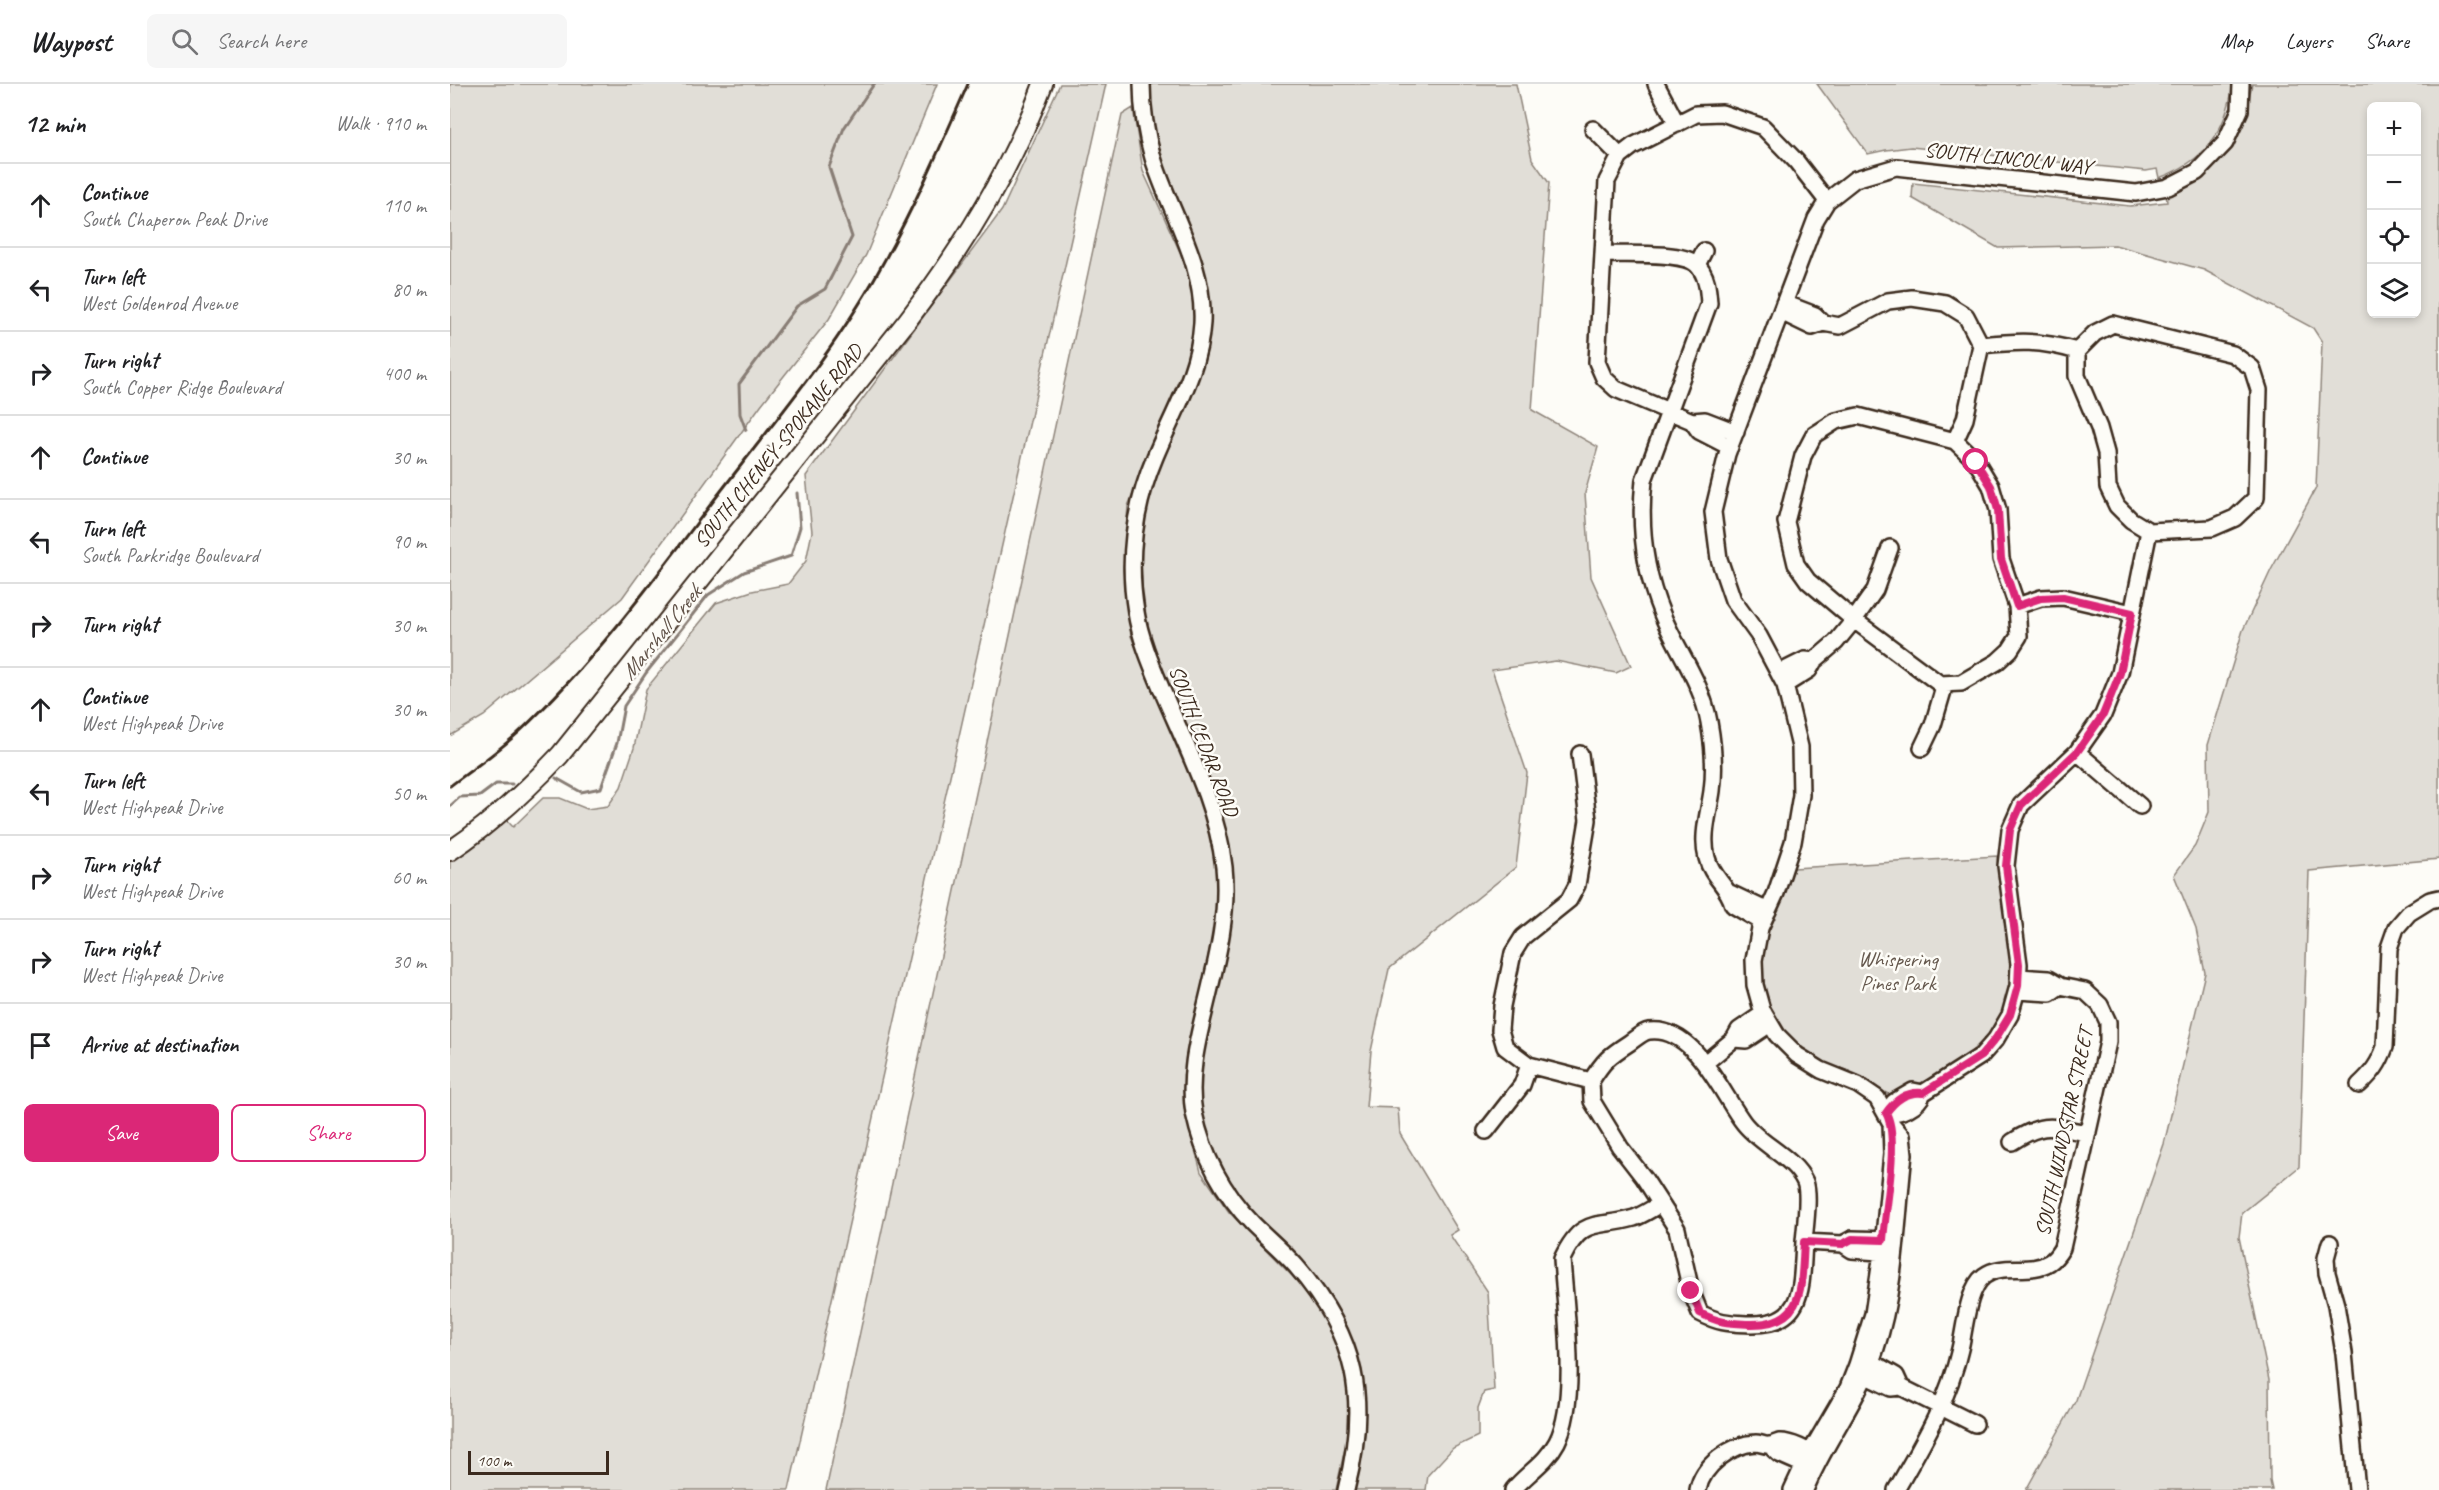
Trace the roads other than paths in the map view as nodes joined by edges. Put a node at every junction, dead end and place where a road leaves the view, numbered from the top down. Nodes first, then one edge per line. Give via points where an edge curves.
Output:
1 (1043, 84) edge
2 (1142, 84) edge
3 (1656, 84) edge
4 (2241, 84) edge
5 (1677, 124) junction
6 (1593, 129) dead end
7 (1620, 156) junction
8 (1827, 201) junction
9 (1704, 251) dead end
10 (1603, 254) junction
11 (1697, 265) junction
12 (1782, 307) junction
13 (1981, 345) junction
14 (2077, 351) junction
15 (1669, 411) junction
16 (1733, 439) junction
17 (1955, 441) junction
18 (2149, 531) junction
19 (1890, 548) dead end
20 (2017, 606) junction
21 (2132, 613) junction
22 (1854, 620) junction
23 (1782, 679) junction
24 (1945, 684) junction
25 (1922, 748) dead end
26 (2077, 752) junction
27 (1580, 754) dead end
28 (2140, 806) dead end
29 (450, 851) edge
30 (2439, 898) edge
31 (1765, 917) junction
32 (2018, 984) junction
33 (1767, 1018) junction
34 (1705, 1063) junction
35 (1529, 1065) junction
36 (1591, 1081) junction
37 (2359, 1085) dead end
38 (1889, 1118) junction
39 (1486, 1131) dead end
40 (2088, 1134) junction
41 (2012, 1142) dead end
42 (1659, 1205) junction
43 (1804, 1242) junction
44 (2330, 1243) dead end
45 (1888, 1246) junction
46 (1863, 1366) junction
47 (1942, 1408) junction
48 (1975, 1424) dead end
49 (1812, 1461) junction
50 (1346, 1490) edge
51 (1513, 1490) edge
52 (1698, 1490) edge
53 (1792, 1490) edge
54 (1805, 1490) edge
55 (1896, 1490) edge
56 (2357, 1490) edge

1 - 29 main road, SOUTH CHENEY-SPOKANE ROAD via 993,194 907,321 560,755 531,786 476,834
2 - 50 street, SOUTH CEDAR ROAD via 1146,131 1154,162 1198,274 1202,322 1196,363 1136,509 1131,566 1136,615 1153,668 1214,818 1224,868 1225,911 1199,1033 1193,1109 1203,1147 1221,1186 1250,1221 1295,1264 1323,1300 1341,1333 1354,1371 1359,1419
3 - 5 street
4 - 8 street, SOUTH LINCOLN WAY via 2240,110 2225,143 2197,172 2168,187 2136,193 1896,167 1856,179
5 - 7 street
5 - 8 street via 1696,114 1722,113 1763,127 1796,160
6 - 7 street
7 - 10 street via 1607,181
8 - 12 street, SOUTH LINCOLN WAY via 1816,219
9 - 11 street
10 - 11 street via 1685,258
10 - 15 street via 1598,362 1604,378 1616,389
11 - 15 street via 1707,283 1709,303
12 - 13 street via 1840,326 1888,301 1912,298 1945,303 1966,316
12 - 16 street, SOUTH LINCOLN WAY
13 - 14 street via 2046,342
13 - 17 street via 1965,418
14 - 18 street via 2077,376 2100,428 2106,453 2108,487 2117,506
14 - 18 street via 2095,333 2113,324 2233,354 2252,368 2259,390 2256,498 2235,518 2212,528
15 - 16 street via 1692,421 1705,420
15 - 31 street via 1644,480 1642,538 1648,573 1662,615 1699,684 1709,722 1713,762 1705,833 1707,858 1714,875 1730,892
16 - 23 street, SOUTH LINCOLN WAY via 1713,512 1719,560 1734,600 1760,636
17 - 20 street via 1976,462 1991,486 1998,510 2001,559
17 - 22 street via 1858,416 1836,421 1814,435 1803,456 1786,522 1789,543 1796,564 1808,581
18 - 21 street
19 - 22 street via 1875,590
20 - 21 street via 2041,598 2063,597
20 - 24 street via 2019,636 2010,651 1961,683
21 - 26 street via 2120,673 2103,715
22 - 23 street via 1814,661 1805,660
22 - 24 street
23 - 31 street, SOUTH LINCOLN WAY via 1800,747 1801,795 1793,842
24 - 25 street
26 - 28 street
26 - 32 street via 2021,805 2010,830 2006,866 2019,964
27 - 35 street via 1588,820 1577,885 1569,900 1523,937 1513,954 1502,1006 1500,1030 1505,1047
30 - 37 street via 2409,913 2396,928 2389,948 2385,1047 2380,1062
31 - 33 street, SOUTH LINCOLN WAY via 1754,960 1755,984
32 - 38 street via 2010,1015 1981,1056 1923,1093 1913,1091 1894,1101
32 - 40 street, SOUTH WINDSTAR STREET via 2048,980 2085,992 2100,1005 2108,1022 2108,1042
33 - 34 street via 1746,1040 1734,1039
33 - 38 street via 1797,1055 1877,1098
34 - 36 street via 1683,1041 1667,1032 1647,1031 1604,1060
34 - 43 street via 1744,1123 1794,1165 1806,1184
35 - 36 street
35 - 39 street via 1522,1085
36 - 42 street via 1592,1101
38 - 45 street via 1902,1136 1904,1154
40 - 41 street via 2045,1126
40 - 47 street, SOUTH WINDSTAR STREET via 2062,1248 2051,1261 2034,1269 2000,1270 1983,1276 1971,1296 1960,1351
42 - 43 street via 1677,1229 1700,1313 1719,1323 1765,1324 1783,1319 1794,1308 1800,1293
42 - 51 street via 1636,1218 1582,1229 1570,1242 1562,1258 1569,1370 1566,1421 1545,1461
43 - 45 street via 1843,1244 1852,1239
44 - 56 street via 2327,1273 2344,1353
45 - 46 street via 1885,1318
46 - 47 street via 1891,1388 1901,1387
46 - 49 street via 1845,1417
47 - 48 street
47 - 55 street, SOUTH WINDSTAR STREET
49 - 52 street via 1780,1442 1755,1443 1731,1450 1715,1461 1700,1479
49 - 53 street
49 - 54 street

